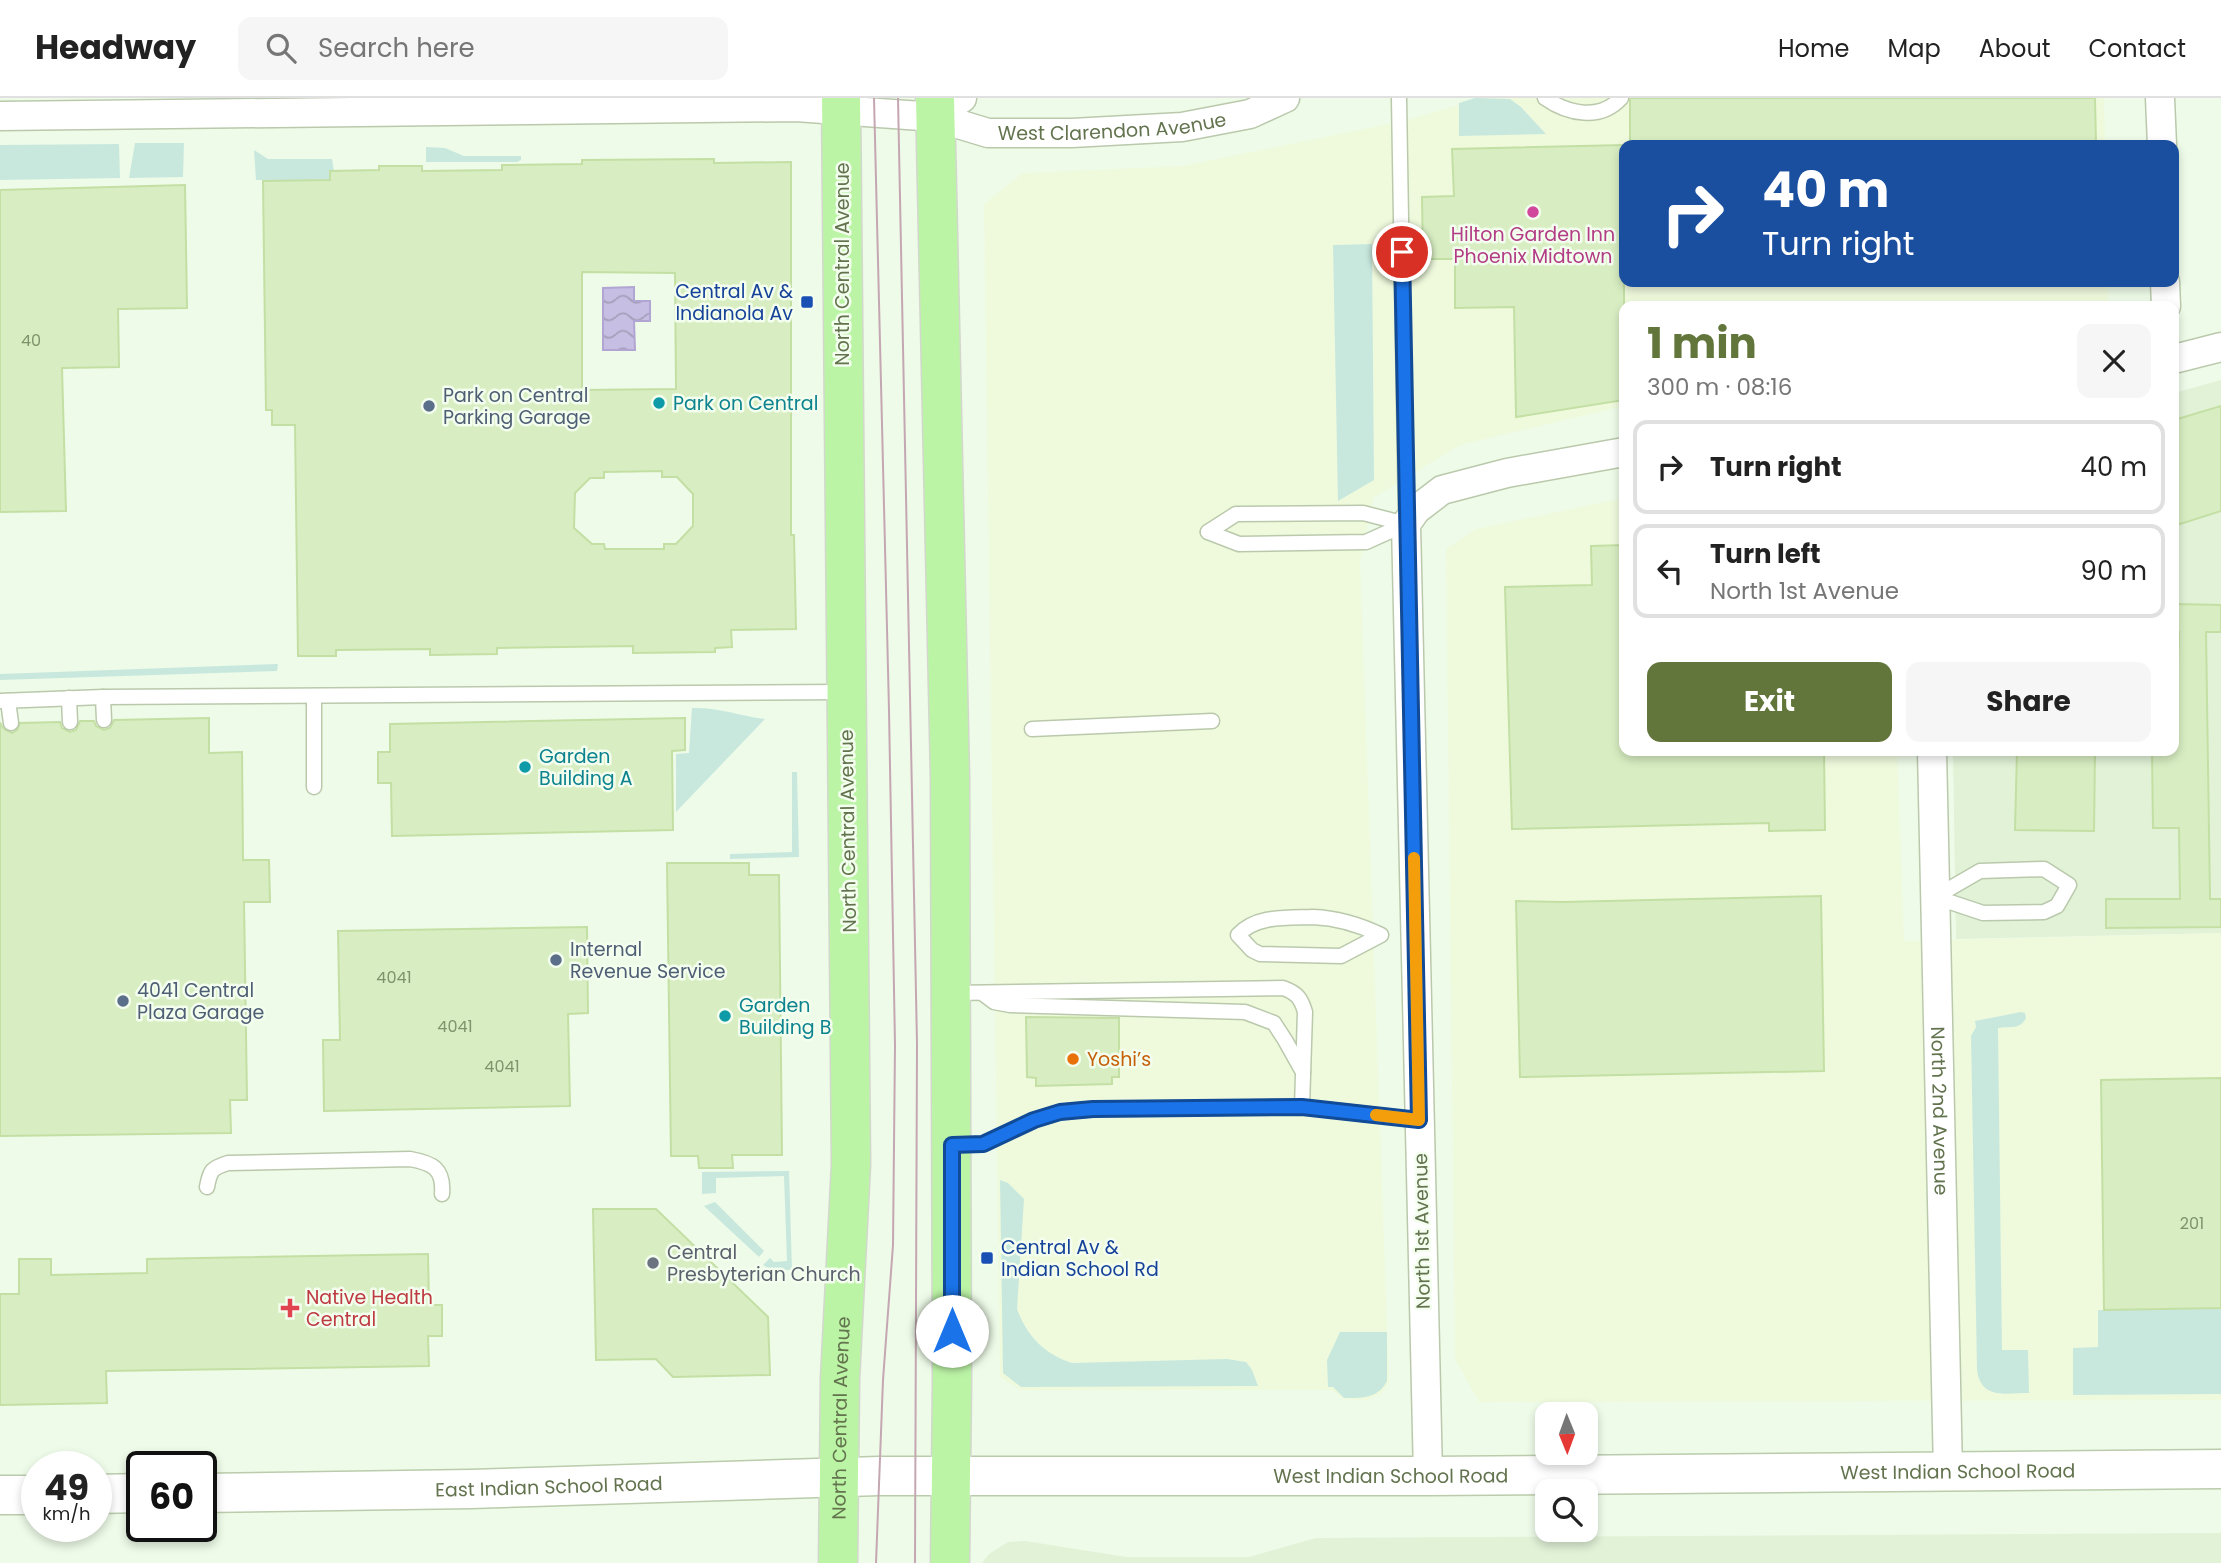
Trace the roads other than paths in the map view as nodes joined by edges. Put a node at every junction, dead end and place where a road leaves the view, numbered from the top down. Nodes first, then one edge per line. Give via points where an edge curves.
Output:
1 (1285, 98) edge
2 (1399, 98) edge
3 (1545, 98) edge
4 (1621, 98) edge
5 (2160, 98) edge
6 (944, 104) edge
7 (205, 106) edge
8 (852, 107) edge
9 (0, 116) edge
10 (2162, 140) edge
11 (2221, 347) edge
12 (2179, 358) edge
13 (1619, 453) edge
14 (1406, 524) junction
15 (846, 692) junction
16 (314, 696) junction
17 (103, 697) junction
18 (69, 698) junction
19 (4, 701) edge
20 (104, 720) dead end
21 (1212, 721) dead end
22 (70, 722) dead end
23 (11, 723) dead end
24 (1032, 729) dead end
25 (1932, 756) edge
26 (314, 787) dead end
27 (1935, 897) junction
28 (1238, 935) joint
29 (967, 993) junction
30 (1303, 1073) junction
31 (1302, 1107) junction
32 (1419, 1120) junction
33 (952, 1145) junction
34 (207, 1187) dead end
35 (442, 1194) dead end
36 (2221, 1469) edge
37 (1948, 1472) junction
38 (839, 1476) junction
39 (898, 1476) joint
40 (1428, 1476) junction
41 (951, 1477) junction
42 (217, 1493) edge
43 (0, 1495) edge
44 (21, 1495) edge
45 (838, 1563) edge
46 (950, 1563) edge

1 - 6 street, West Clarendon Avenue via 1250,114 1182,127 1085,132 988,133
2 - 14 lane
3 - 4 lane via 1564,110 1582,113 1611,107
5 - 10 street
6 - 8 street, West Clarendon Avenue
6 - 29 main road via 950,764
7 - 8 street, West Clarendon Avenue
7 - 9 street, West Clarendon Avenue
8 - 15 main road, North Central Avenue
11 - 12 street
13 - 14 street via 1442,490
14 - 14 lane via 1363,513 1236,514 1208,532 1239,544 1366,542
14 - 32 street, North 1st Avenue
15 - 16 lane
15 - 38 main road, North Central Avenue via 851,1164
16 - 17 lane
16 - 26 lane
17 - 18 lane
17 - 20 lane
18 - 19 lane
18 - 22 lane
19 - 23 lane
21 - 24 lane
25 - 27 street, North 2nd Avenue
27 - 27 lane via 1983,914 2044,912 2057,906 2069,885 2044,869 1980,871
27 - 37 street, North 2nd Avenue
28 - 28 lane via 1260,954 1312,956 1341,956 1381,935 1360,924 1313,917 1274,918 1247,925
29 - 30 lane via 1010,1006 1245,1012 1274,1023
29 - 30 lane via 1283,988 1301,999 1305,1012
29 - 33 main road
30 - 31 lane
31 - 32 lane
31 - 33 lane via 1071,1111 1034,1120 983,1144
32 - 40 street, North 1st Avenue
33 - 41 main road
34 - 35 lane via 214,1168 228,1163 410,1159 428,1162 439,1171
36 - 37 main road, West Indian School Road
37 - 40 main road, West Indian School Road
38 - 39 main road, East Indian School Road
38 - 42 main road, East Indian School Road
38 - 45 main road, North Central Avenue
39 - 41 main road, West Indian School Road
40 - 41 main road, West Indian School Road
41 - 46 main road
43 - 44 main road

